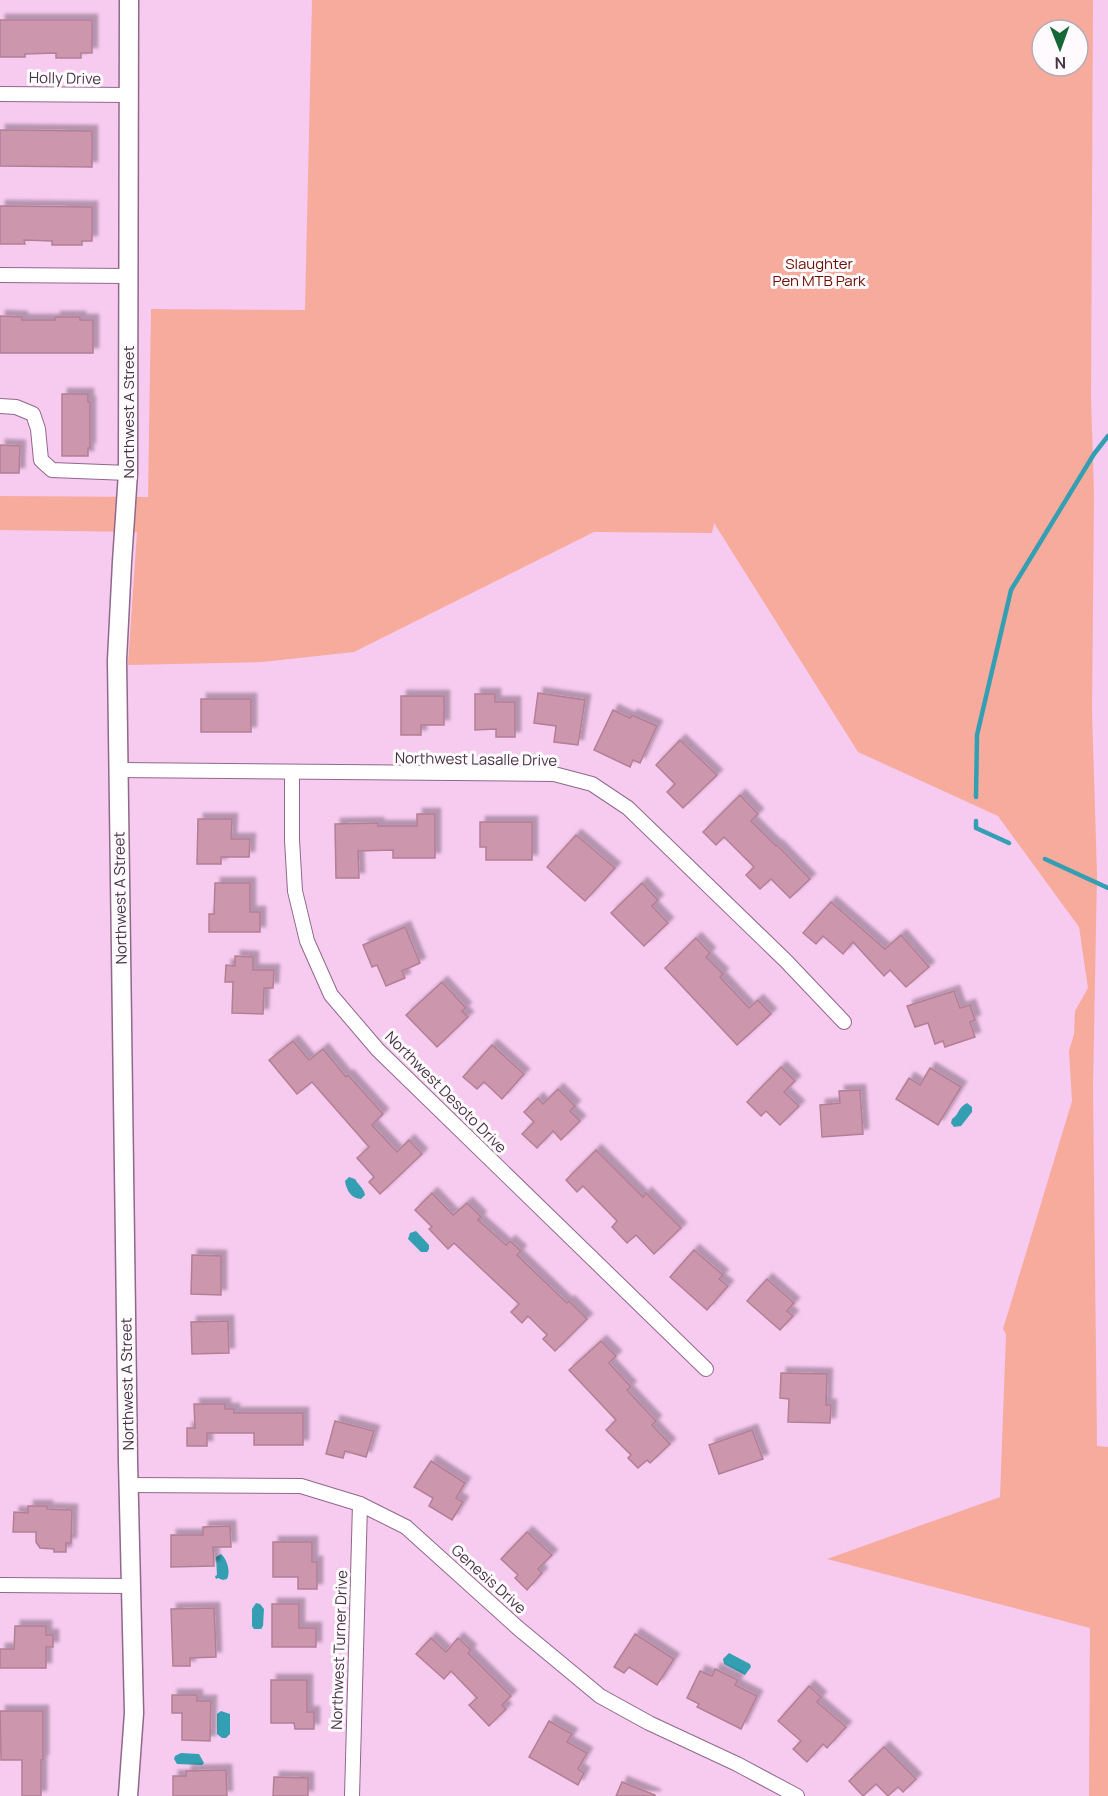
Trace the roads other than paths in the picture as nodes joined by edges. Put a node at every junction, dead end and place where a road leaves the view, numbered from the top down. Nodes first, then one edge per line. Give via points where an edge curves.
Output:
1 (129, 0) edge
2 (0, 94) edge
3 (129, 95) junction
4 (0, 275) edge
5 (128, 276) junction
6 (0, 406) edge
7 (128, 472) junction
8 (119, 770) junction
9 (292, 772) junction
10 (844, 1022) dead end
11 (706, 1369) dead end
12 (129, 1485) junction
13 (360, 1504) junction
14 (0, 1585) edge
15 (130, 1587) junction
16 (128, 1796) edge
17 (352, 1796) edge
18 (797, 1796) edge

1 - 3 street, Northwest A Street
2 - 3 street, Holly Drive
3 - 5 street, Northwest A Street
4 - 5 street
5 - 7 street, Northwest A Street
6 - 7 street via 16,406 33,414 41,460 52,470
7 - 8 street, Northwest A Street via 117,660
8 - 9 street, Northwest Lasalle Drive
8 - 12 street, Northwest A Street
9 - 10 street, Northwest Lasalle Drive via 554,774 592,784 628,808
9 - 11 street, Northwest Desoto Drive via 295,891 307,942 331,995 378,1050
12 - 13 street, Genesis Drive via 301,1486
12 - 15 street, Northwest A Street
13 - 17 street, Northwest Turner Drive
13 - 18 street, Genesis Drive via 406,1527 600,1696
14 - 15 street
15 - 16 street, Northwest A Street via 134,1713

